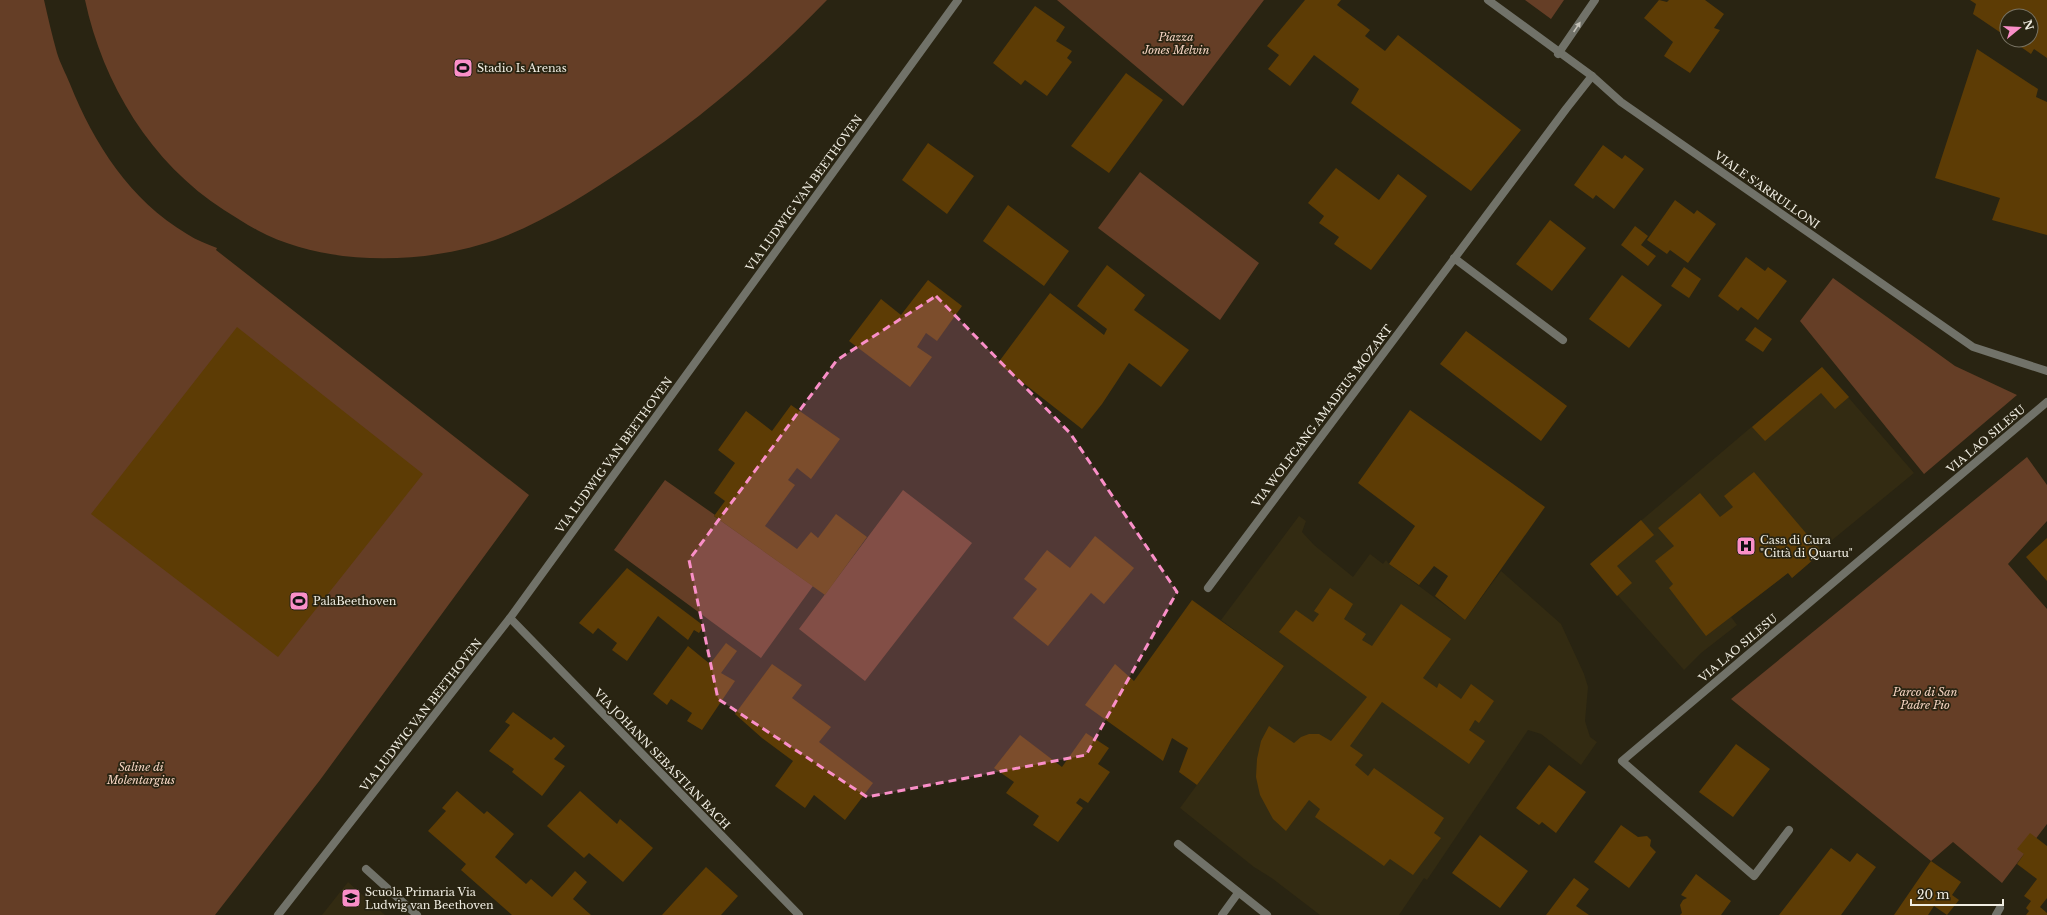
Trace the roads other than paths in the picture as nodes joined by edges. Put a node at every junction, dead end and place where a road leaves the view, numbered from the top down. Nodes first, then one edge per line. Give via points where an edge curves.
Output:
1 (958, 0) edge
2 (1488, 0) edge
3 (1595, 0) edge
4 (1558, 54) junction
5 (1592, 76) junction
6 (1454, 258) junction
7 (1563, 340) dead end
8 (2047, 372) edge
9 (2047, 402) edge
10 (1208, 588) dead end
11 (510, 618) junction
12 (1789, 830) dead end
13 (1178, 844) dead end
14 (366, 869) dead end
15 (1238, 894) junction
16 (789, 912) edge
17 (278, 915) edge
18 (417, 915) edge
19 (799, 915) edge
20 (1222, 915) edge
21 (1267, 915) edge

1 - 11 street, VIA LUDWIG VAN BEETHOVEN
2 - 4 street, VIALE S'ARRULLONI
4 -> 3 street
4 - 5 street, VIALE S'ARRULLONI
5 - 6 street, VIA WOLFGANG AMADEUS MOZART
5 - 8 street, VIALE S'ARRULLONI via 1621,102 1972,346
6 - 7 street
6 - 10 street, VIA WOLFGANG AMADEUS MOZART
9 - 12 street, VIA LAO SILESU via 1622,761 1754,876
11 - 16 street, VIA JOHANN SEBASTIAN BACH
11 - 17 street, VIA LUDWIG VAN BEETHOVEN
13 - 15 street
14 - 18 street
15 - 20 street
15 - 21 street
16 - 19 street, VIA JOHANN SEBASTIAN BACH

